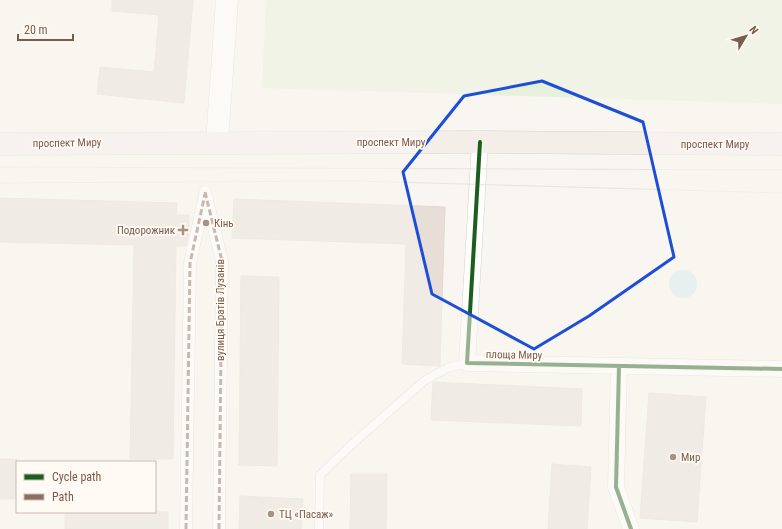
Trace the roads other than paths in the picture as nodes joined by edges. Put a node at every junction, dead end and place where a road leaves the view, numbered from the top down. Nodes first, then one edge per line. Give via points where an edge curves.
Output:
1 (226, 0) edge
2 (217, 142) junction
3 (480, 142) junction
4 (0, 144) edge
5 (782, 144) edge
6 (467, 363) junction
7 (619, 366) junction
8 (782, 369) edge
9 (186, 529) edge
10 (218, 529) edge
11 (319, 529) edge
12 (631, 529) edge

1 - 2 main road
2 - 3 main road, проспект Миру
2 - 4 main road, проспект Миру
3 - 5 main road, проспект Миру
3 - 6 street
6 - 7 street, площа Миру
6 - 11 lane via 448,368 424,381 320,476
7 - 8 street, площа Миру
7 - 12 street via 616,487
9 - 10 street, вулиця Братів Лузанів via 190,263 205,192 222,261

